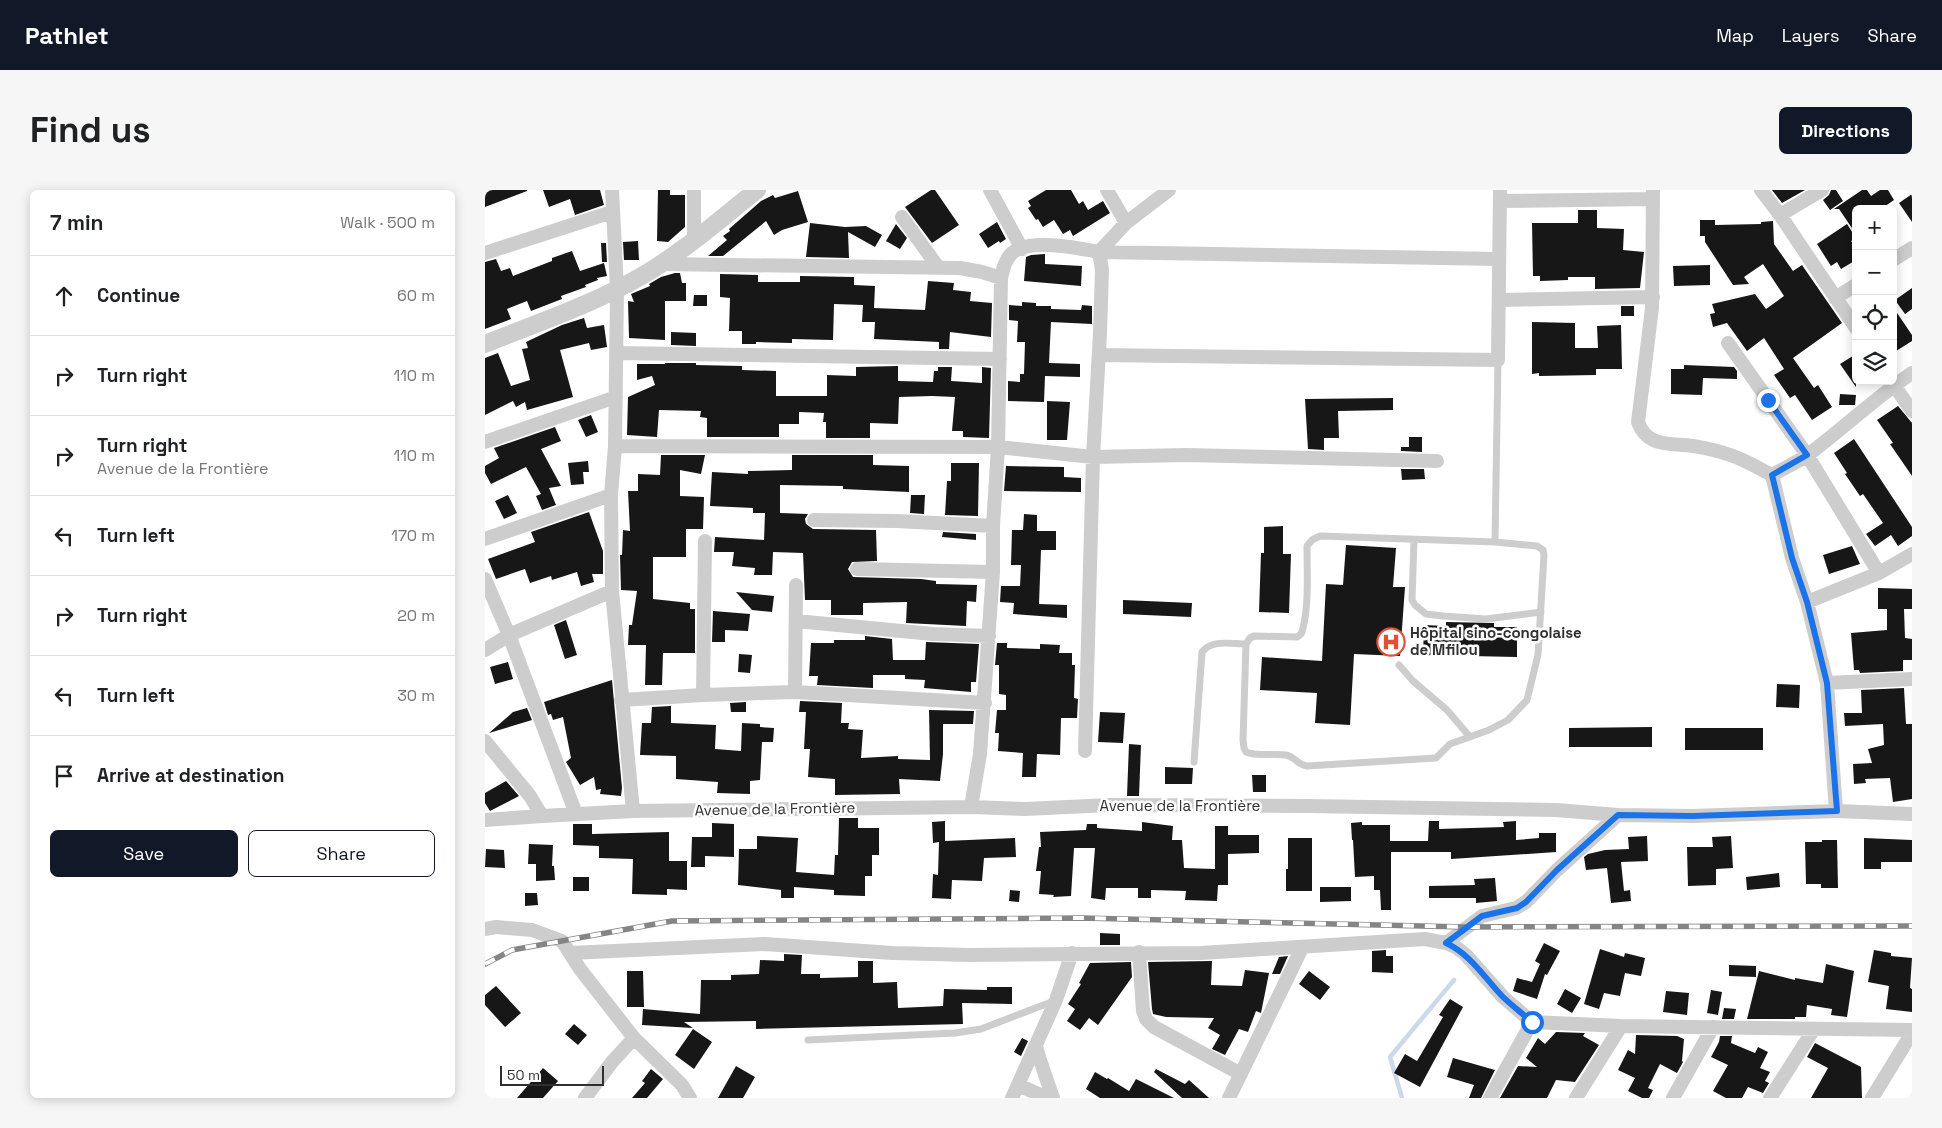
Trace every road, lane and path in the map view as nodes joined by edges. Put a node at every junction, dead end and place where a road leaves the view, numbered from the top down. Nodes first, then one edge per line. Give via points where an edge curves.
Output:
1 (611, 190) edge
2 (694, 190) edge
3 (757, 190) edge
4 (990, 190) edge
5 (1107, 190) edge
6 (1169, 190) edge
7 (1761, 190) edge
8 (1822, 190) edge
9 (1653, 194) edge
10 (1500, 195) edge
11 (612, 212) junction
12 (1780, 215) junction
13 (902, 217) dead end
14 (1126, 223) junction
15 (694, 239) junction
16 (1912, 248) edge
17 (1023, 249) junction
18 (1099, 252) junction
19 (485, 253) edge
20 (1897, 257) edge
21 (1499, 259) junction
22 (661, 264) junction
23 (938, 267) junction
24 (1001, 278) junction
25 (1852, 287) edge
26 (617, 289) junction
27 (1653, 298) junction
28 (1835, 298) junction
29 (1499, 300) junction
30 (1852, 322) edge
31 (1728, 343) dead end
32 (485, 344) edge
33 (616, 353) junction
34 (1099, 355) junction
35 (1000, 359) junction
36 (1497, 360) junction
37 (1912, 373) edge
38 (1897, 381) edge
39 (1891, 385) edge
40 (1894, 385) edge
41 (616, 398) junction
42 (1912, 411) edge
43 (485, 442) edge
44 (615, 446) junction
45 (998, 447) junction
46 (1807, 455) junction
47 (1093, 457) junction
48 (1437, 461) dead end
49 (1772, 475) junction
50 (611, 495) junction
51 (814, 520) dead end
52 (993, 526) junction
53 (485, 539) edge
54 (1414, 540) junction
55 (705, 541) dead end
56 (1495, 542) junction
57 (1912, 554) edge
58 (857, 569) dead end
59 (993, 572) junction
60 (1879, 573) junction
61 (485, 579) edge
62 (796, 585) dead end
63 (612, 591) junction
64 (1807, 602) junction
65 (1541, 612) junction
66 (796, 621) junction
67 (509, 635) junction
68 (989, 636) junction
69 (1246, 644) junction
70 (485, 650) edge
71 (1399, 666) dead end
72 (1912, 679) edge
73 (1827, 683) junction
74 (795, 692) junction
75 (703, 695) junction
76 (621, 700) junction
77 (985, 703) junction
78 (1470, 737) junction
79 (485, 742) edge
80 (1085, 751) dead end
81 (1194, 762) dead end
82 (971, 807) junction
83 (633, 811) junction
84 (1837, 811) junction
85 (576, 814) junction
86 (1912, 814) edge
87 (1618, 815) junction
88 (542, 816) junction
89 (485, 820) edge
90 (485, 929) edge
91 (1446, 943) junction
92 (1302, 948) junction
93 (1139, 952) junction
94 (570, 953) junction
95 (1072, 953) junction
96 (1056, 1000) junction
97 (1532, 1022) junction
98 (1621, 1026) junction
99 (1713, 1027) junction
100 (1814, 1029) junction
101 (1912, 1031) edge
102 (634, 1038) junction
103 (808, 1040) dead end
104 (1036, 1046) junction
105 (1241, 1074) junction
106 (1015, 1092) edge
107 (585, 1098) edge
108 (690, 1098) edge
109 (1047, 1098) edge
110 (1053, 1098) edge
111 (1229, 1098) edge
112 (1490, 1098) edge
113 (1576, 1098) edge
114 (1673, 1098) edge
115 (1770, 1098) edge
116 (1872, 1098) edge

1 - 11 street
2 - 15 street
3 - 15 street
4 - 17 street
5 - 14 street
6 - 14 street
7 - 12 street
8 - 12 street
9 - 10 street
9 - 27 street
10 - 21 street
11 - 19 street
11 - 26 street
12 - 28 street
13 - 23 street
14 - 18 street
15 - 22 street
16 - 20 street
17 - 18 street via 1066,245
17 - 24 street via 1013,252 1005,261
18 - 21 street
18 - 34 street via 1102,270
21 - 29 street
22 - 23 street
22 - 26 street
23 - 24 street via 975,270
24 - 35 street
25 - 28 street
26 - 32 street
26 - 33 street
27 - 29 street
27 - 49 street via 1638,422 1641,432 1650,439 1668,444 1728,454
28 - 30 street
29 - 36 street
31 - 46 street
33 - 35 street
33 - 41 street
34 - 36 street
34 - 47 street
35 - 45 street
36 - 56 lane
37 - 38 street
39 - 46 street via 1873,404
40 - 42 street
41 - 43 street
41 - 44 street
44 - 45 street
44 - 50 street
45 - 47 street
45 - 52 street
46 - 49 street
46 - 60 street
47 - 48 street via 1141,455
47 - 80 street
49 - 64 street via 1792,558
50 - 53 street
50 - 63 street
51 - 52 street
52 - 59 street
54 - 56 lane
54 - 65 lane via 1412,600 1426,614 1486,619
54 - 69 lane via 1320,536 1312,540 1307,546 1305,615 1301,635 1254,636
55 - 75 street
56 - 65 lane via 1537,546 1543,550
57 - 60 street
58 - 59 street
59 - 68 street
60 - 64 street
61 - 67 street
62 - 66 street
63 - 67 street
63 - 76 street
64 - 73 street
65 - 78 lane via 1538,655 1527,700 1508,720
66 - 68 street
66 - 74 street
67 - 70 street
67 - 85 street
68 - 77 street
69 - 78 lane via 1243,748 1250,753 1290,756 1307,766 1436,758 1450,744
69 - 81 lane via 1213,644 1203,652
71 - 78 lane via 1447,710
72 - 73 street
73 - 84 street
74 - 75 street
74 - 77 street
75 - 76 street
76 - 83 street
77 - 82 street
79 - 88 street via 530,796
82 - 83 street, Avenue de la Frontière
82 - 87 street, Avenue de la Frontière via 1297,806 1556,810
83 - 85 street, Avenue de la Frontière
84 - 86 street, Avenue de la Frontière
84 - 87 street, Avenue de la Frontière
85 - 88 street, Avenue de la Frontière
87 - 91 street via 1526,902 1517,908 1482,916
88 - 89 street, Avenue de la Frontière
90 - 94 street via 532,930 562,941
91 - 92 street via 1425,939
91 - 97 street via 1466,955 1503,997
92 - 93 street via 1201,953
92 - 105 street
93 - 95 street
93 - 105 street via 1146,1019 1154,1027
94 - 95 street via 765,944 892,953
94 - 102 street
95 - 96 street
96 - 103 lane via 981,1029
96 - 104 street
97 - 98 street
97 - 112 street
98 - 99 street
98 - 113 street
99 - 100 street
99 - 114 street
100 - 101 street
100 - 115 street
101 - 116 street
102 - 107 street
102 - 108 street via 682,1085
104 - 106 street
104 - 110 street
105 - 111 street
106 - 109 street

